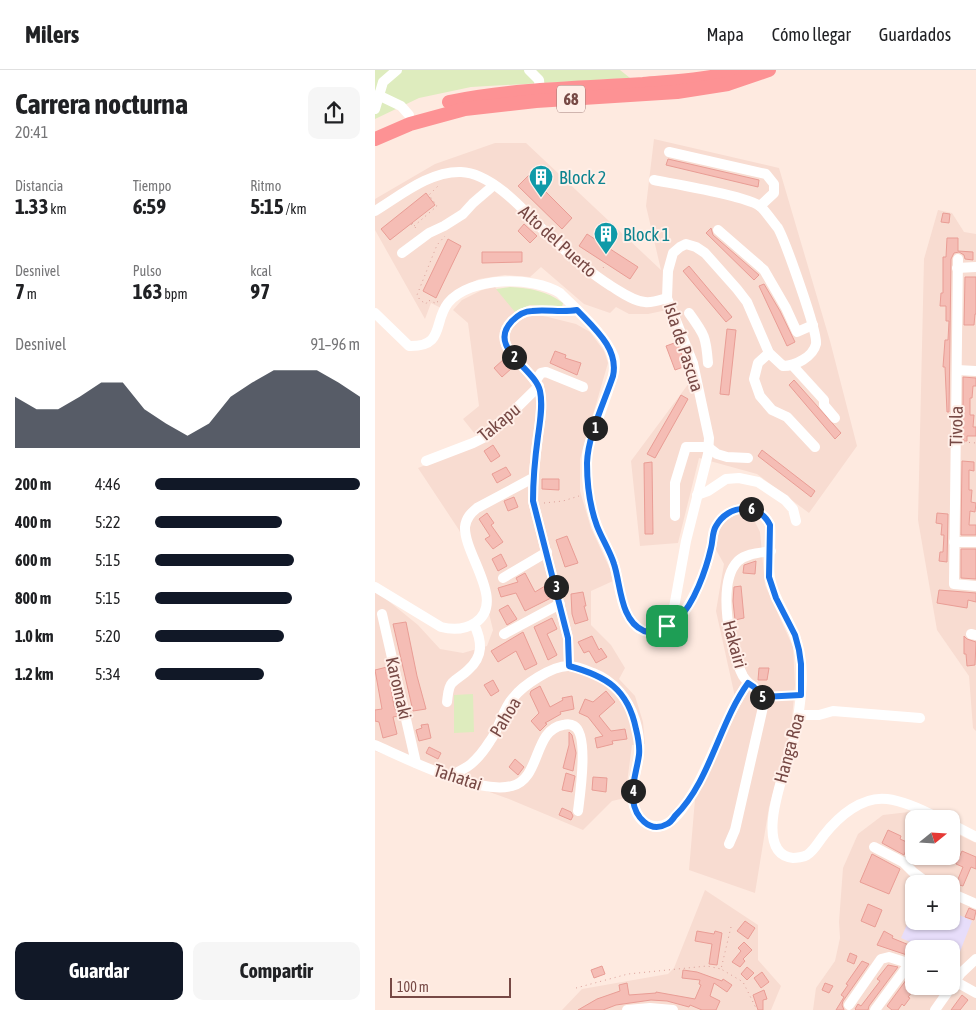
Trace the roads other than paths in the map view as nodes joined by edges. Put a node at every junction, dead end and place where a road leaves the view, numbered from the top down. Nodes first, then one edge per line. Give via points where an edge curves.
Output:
1 (397, 70) edge
2 (529, 70) edge
3 (741, 70) edge
4 (769, 70) edge
5 (540, 91) junction
6 (377, 95) edge
7 (375, 108) edge
8 (409, 115) junction
9 (375, 130) edge
10 (375, 139) edge
11 (669, 152) dead end
12 (654, 180) dead end
13 (494, 186) junction
14 (760, 206) junction
15 (375, 211) edge
16 (718, 230) dead end
17 (402, 253) dead end
18 (976, 268) edge
19 (667, 298) junction
20 (577, 310) junction
21 (375, 312) edge
22 (689, 313) dead end
23 (813, 325) junction
24 (706, 340) junction
25 (687, 350) junction
26 (769, 353) junction
27 (708, 364) dead end
28 (793, 366) junction
29 (957, 370) junction
30 (976, 371) edge
31 (537, 383) junction
32 (583, 387) dead end
33 (835, 418) dead end
34 (815, 446) dead end
35 (708, 447) junction
36 (748, 458) dead end
37 (426, 461) dead end
38 (533, 478) junction
39 (697, 495) junction
40 (675, 516) dead end
41 (796, 521) dead end
42 (954, 542) junction
43 (976, 542) edge
44 (771, 551) junction
45 (547, 552) junction
46 (503, 578) dead end
47 (976, 586) edge
48 (375, 587) edge
49 (560, 604) junction
50 (382, 614) dead end
51 (474, 624) junction
52 (667, 626) junction
53 (504, 634) dead end
54 (569, 666) junction
55 (748, 683) junction
56 (447, 702) dead end
57 (799, 715) junction
58 (920, 718) dead end
59 (375, 745) edge
60 (416, 763) junction
61 (451, 776) junction
62 (918, 810) edge
63 (578, 811) dead end
64 (960, 829) edge
65 (976, 837) edge
66 (729, 844) dead end
67 (874, 847) dead end
68 (917, 875) edge
69 (960, 897) edge
70 (976, 904) edge
71 (976, 959) edge
72 (905, 962) edge
73 (905, 972) edge
74 (960, 973) edge
75 (960, 984) edge
76 (976, 993) edge
77 (944, 995) edge
78 (849, 1005) dead end
79 (627, 1010) edge
80 (673, 1010) edge
81 (875, 1010) edge
82 (935, 1010) edge

1 - 6 street via 383,82
2 - 5 street via 539,80
3 - 5 highway, 68 via 691,80
4 - 10 highway, 68 via 728,84 677,92 465,109 419,120
5 - 8 highway, 68 via 466,99
6 - 7 street
6 - 8 street via 401,106
8 - 9 highway, 68
11 - 14 street via 765,174 774,184 773,193
12 - 14 street via 727,195
13 - 15 street, Alto del Puerto via 471,174 451,173 423,182
13 - 17 street via 463,214
13 - 19 street, Alto del Puerto via 597,277 634,299 645,302
14 - 23 street via 778,229
16 - 23 street via 764,270 797,332
18 - 29 street, Tivola via 958,263
19 - 25 street, Isla de Pascua
19 - 26 street, Isla de Pascua via 668,271 673,253 686,244 695,246 705,253 747,302
20 - 21 street, Hanga Roa via 560,294 545,287 512,282 488,284 458,295 445,309 436,335 425,344 415,346 409,346
20 - 31 street via 530,311 517,316 508,325 505,334 510,353
20 - 52 street, Hanga Roa via 608,346 615,366 587,453 587,482 597,526 613,562 629,617 638,628 649,632
22 - 24 street
23 - 28 street via 816,335 814,349
24 - 25 street
24 - 27 street
25 - 35 street, Isla de Pascua via 696,376
26 - 28 street via 783,366
26 - 34 street via 758,363 754,379 760,396 773,410 787,417
28 - 33 street via 824,400 824,405
29 - 30 street
29 - 42 street, Tivola
31 - 32 street via 541,372 545,372
31 - 37 street, Takapu via 489,435
31 - 38 street via 541,397
35 - 36 street via 727,458
35 - 39 street, Isla de Pascua
35 - 40 street via 686,446 675,482
38 - 45 street via 534,504
38 - 51 street via 477,508 467,521 465,528 486,592 483,617
39 - 41 street via 726,479 758,482 785,500 793,509
39 - 52 street, Isla de Pascua via 673,613
42 - 43 street
42 - 47 street, Tivola via 954,584
44 - 52 street, Hanga Roa via 770,525 760,512 744,508 721,518 686,611
44 - 55 street, Hakairi via 746,555 739,560 729,582 726,600 729,633
44 - 57 street, Hanga Roa via 772,586 799,650
45 - 46 street
45 - 49 street
48 - 51 street via 441,627 453,630
49 - 53 street
49 - 54 street via 568,638
50 - 60 street, Karomaki
51 - 56 street via 481,644 478,657 451,683
54 - 55 street via 606,680 628,703 639,739 633,800 637,814 645,824 657,827 667,824 689,799
54 - 61 street, Pahoa via 541,676 513,698 492,740 471,764
55 - 66 street, Hakairi via 762,697 763,707
57 - 58 street via 833,711
57 - 62 street, Hanga Roa via 775,800 773,833 780,853 795,858 807,855 837,822 858,804 870,800 886,799
59 - 60 street, Tahatai
60 - 61 street, Tahatai
61 - 63 street, Tahatai via 493,788 519,784 528,774 551,730 568,724 580,731 582,739
64 - 65 street
67 - 68 street via 903,862
69 - 70 street
71 - 74 street
72 - 78 street via 889,957 881,959
73 - 81 street
75 - 76 street
77 - 82 street
79 - 80 street

